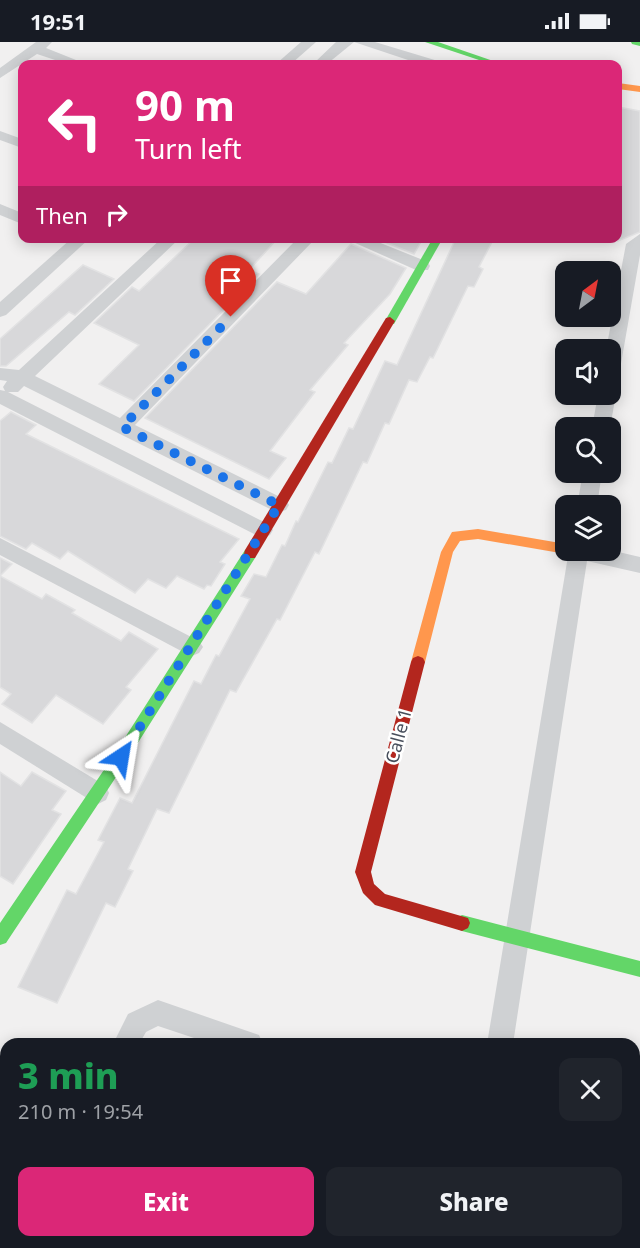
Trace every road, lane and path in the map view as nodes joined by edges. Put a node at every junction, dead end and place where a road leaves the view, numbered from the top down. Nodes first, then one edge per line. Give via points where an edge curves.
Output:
1 (309, 42) edge
2 (348, 42) edge
3 (361, 42) edge
4 (429, 42) edge
5 (635, 42) edge
6 (640, 43) edge
7 (41, 45) edge
8 (295, 54) junction
9 (20, 60) edge
10 (71, 60) edge
11 (288, 60) edge
12 (309, 60) edge
13 (323, 60) edge
14 (420, 60) edge
15 (485, 60) edge
16 (18, 61) edge
17 (0, 74) edge
18 (622, 87) edge
19 (640, 89) edge
20 (0, 135) edge
21 (18, 142) edge
22 (0, 209) edge
23 (18, 217) edge
24 (640, 238) edge
25 (73, 243) edge
26 (167, 243) edge
27 (303, 243) edge
28 (364, 243) edge
29 (435, 243) edge
30 (422, 266) junction
31 (0, 311) edge
32 (617, 339) edge
33 (0, 374) edge
34 (21, 377) junction
35 (0, 397) edge
36 (122, 427) junction
37 (279, 505) junction
38 (263, 530) junction
39 (0, 546) edge
40 (555, 547) edge
41 (572, 561) edge
42 (621, 561) edge
43 (640, 565) edge
44 (192, 647) junction
45 (0, 732) edge
46 (98, 793) junction
47 (0, 937) edge
48 (519, 939) junction
49 (640, 969) edge
50 (128, 1038) edge
51 (232, 1038) edge
52 (501, 1038) edge

1 - 8 street
2 - 13 street
3 - 14 street
4 - 15 street
5 - 6 street
7 - 9 street
7 - 10 street
8 - 11 street
8 - 12 street
16 - 17 street
18 - 19 street
20 - 21 street
22 - 23 street
24 - 32 street via 634,244
25 - 31 street
26 - 34 street
27 - 36 street
28 - 30 street
29 - 30 street
30 - 37 street
33 - 34 street
34 - 35 street
34 - 36 street
35 - 38 street
36 - 37 street
37 - 38 street
38 - 44 street
39 - 44 street
40 - 48 street, Calle 1 via 478,534 456,536 447,552 363,872 368,888 380,900
41 - 48 street
42 - 43 street
44 - 46 street
45 - 46 street
46 - 47 street
48 - 49 street
48 - 52 street
50 - 51 street via 132,1026 143,1016 159,1013

